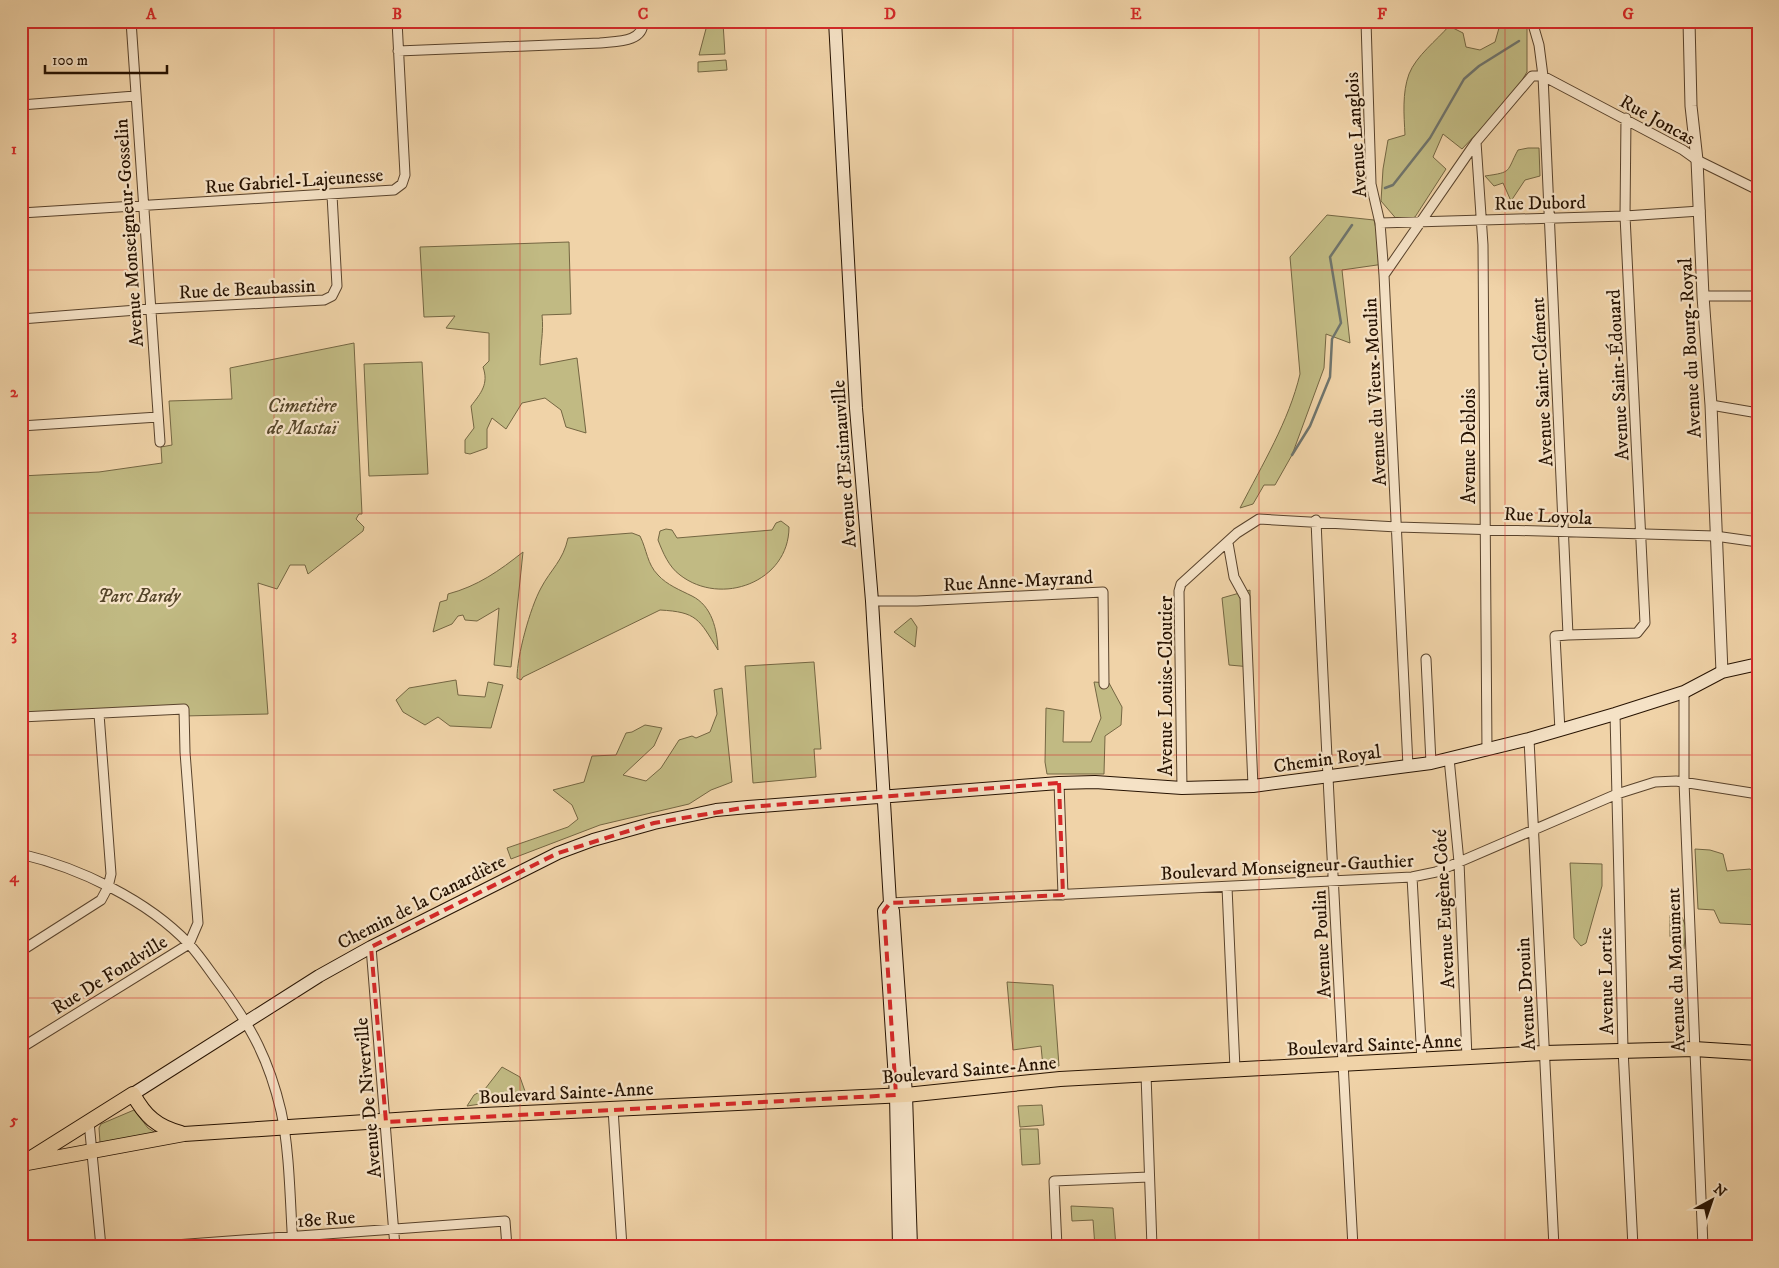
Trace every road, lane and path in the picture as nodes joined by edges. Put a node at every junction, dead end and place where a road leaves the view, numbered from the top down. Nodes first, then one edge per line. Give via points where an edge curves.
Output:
1 (131, 21) edge
2 (397, 21) edge
3 (643, 21) edge
4 (835, 21) edge
5 (1366, 21) edge
6 (1532, 21) edge
7 (1689, 21) edge
8 (398, 51) junction
9 (1543, 76) junction
10 (135, 96) junction
11 (21, 106) edge
12 (1626, 118) junction
13 (1476, 142) junction
14 (1697, 160) junction
15 (1758, 190) edge
16 (332, 195) junction
17 (143, 205) junction
18 (1700, 211) junction
19 (21, 213) edge
20 (1626, 216) junction
21 (1548, 218) junction
22 (1482, 220) junction
23 (1421, 222) junction
24 (1380, 223) junction
25 (1384, 275) junction
26 (1703, 296) junction
27 (1758, 296) edge
28 (150, 309) junction
29 (21, 319) edge
30 (1710, 405) junction
31 (1758, 413) edge
32 (158, 417) junction
33 (21, 426) edge
34 (160, 442) dead end
35 (1316, 520) junction
36 (1397, 526) junction
37 (1485, 528) junction
38 (1564, 531) junction
39 (1641, 535) junction
40 (1715, 536) junction
41 (1758, 542) edge
42 (1228, 543) junction
43 (1181, 584) joint
44 (872, 601) junction
45 (1568, 635) junction
46 (1426, 660) dead end
47 (1758, 664) edge
48 (1722, 672) junction
49 (1104, 684) dead end
50 (1684, 692) junction
51 (99, 714) junction
52 (1615, 714) junction
53 (21, 716) edge
54 (1560, 731) junction
55 (1529, 739) junction
56 (1487, 750) junction
57 (1449, 758) junction
58 (1431, 763) junction
59 (1408, 766) junction
60 (1327, 778) junction
61 (1684, 782) junction
62 (1059, 783) junction
63 (1253, 786) junction
64 (1182, 788) junction
65 (1617, 794) junction
66 (1758, 794) edge
67 (885, 796) junction
68 (1533, 831) junction
69 (21, 854) edge
70 (1459, 862) junction
71 (1412, 877) junction
72 (1335, 883) junction
73 (108, 887) junction
74 (1227, 887) junction
75 (1063, 895) junction
76 (890, 904) junction
77 (189, 944) junction
78 (371, 947) junction
79 (21, 951) edge
80 (247, 1020) junction
81 (21, 1048) edge
82 (1623, 1049) junction
83 (1694, 1049) junction
84 (1544, 1053) junction
85 (1758, 1053) edge
86 (1467, 1058) junction
87 (1422, 1061) junction
88 (1343, 1065) junction
89 (1235, 1069) junction
90 (1146, 1074) junction
91 (133, 1094) junction
92 (901, 1095) junction
93 (613, 1109) junction
94 (89, 1122) junction
95 (386, 1122) junction
96 (284, 1128) junction
97 (184, 1134) junction
98 (94, 1152) junction
99 (21, 1164) edge
100 (1149, 1177) junction
101 (394, 1229) junction
102 (292, 1236) junction
103 (184, 1246) edge
104 (101, 1247) edge
105 (148, 1247) edge
106 (293, 1247) edge
107 (395, 1247) edge
108 (507, 1247) edge
109 (622, 1247) edge
110 (899, 1247) edge
111 (912, 1247) edge
112 (1057, 1247) edge
113 (1152, 1247) edge
114 (1353, 1247) edge
115 (1554, 1247) edge
116 (1633, 1247) edge
117 (1703, 1247) edge

1 - 10 street, Avenue Monseigneur-Gosselin
2 - 8 street, Rue Gabriel-Lajeunesse
3 - 8 street via 633,38 600,43
4 - 44 main road, Avenue d'Estimauville via 856,408
5 - 24 street, Avenue Langlois via 1371,184
6 - 9 street, Avenue Saint-Clément
7 - 14 street, Avenue du Bourg-Royal via 1691,106
8 - 16 street, Rue Gabriel-Lajeunesse via 405,176 402,184 394,190
9 - 12 street, Rue Joncas
9 - 13 street, Avenue du Vieux-Moulin via 1532,76
9 - 21 street, Avenue Saint-Clément
10 - 11 street
10 - 17 street, Avenue Monseigneur-Gosselin
12 - 14 street, Rue Joncas
12 - 20 street, Avenue Saint-Édouard
13 - 22 street, Avenue Deblois
13 - 23 street, Avenue du Vieux-Moulin
14 - 15 street, Rue Joncas
14 - 18 street, Avenue du Bourg-Royal
16 - 17 street, Rue Gabriel-Lajeunesse
16 - 28 street, Rue de Beaubassin via 337,286 332,296 324,300
17 - 19 street, Rue Gabriel-Lajeunesse
17 - 28 street, Avenue Monseigneur-Gosselin
18 - 20 street, Rue Dubord
18 - 26 street, Avenue du Bourg-Royal
20 - 21 street, Rue Dubord
20 - 39 street, Avenue Saint-Édouard
21 - 22 street, Rue Dubord
21 - 38 street, Avenue Saint-Clément
22 - 23 street, Rue Dubord
22 - 37 street, Avenue Deblois
23 - 24 street, Rue Dubord
23 - 25 street, Avenue du Vieux-Moulin
24 - 25 street, Avenue Langlois
25 - 36 street, Avenue du Vieux-Moulin
26 - 27 street
26 - 30 street, Avenue du Bourg-Royal
28 - 29 street
28 - 32 street, Avenue Monseigneur-Gosselin
30 - 31 street
30 - 40 street, Avenue du Bourg-Royal
32 - 33 street
32 - 34 street, Avenue Monseigneur-Gosselin
35 - 36 street, Rue Loyola
35 - 42 street, Rue Loyola via 1259,519
35 - 60 street, Avenue Poulin
36 - 37 street, Rue Loyola
36 - 59 street, Avenue du Vieux-Moulin
37 - 38 street, Rue Loyola
37 - 56 street, Avenue Deblois
38 - 39 street, Rue Loyola
38 - 45 street, Avenue Saint-Clément
39 - 40 street, Rue Loyola
39 - 45 street, Avenue Saint-Édouard via 1645,622 1642,630 1637,633
40 - 41 street, Rue Loyola
40 - 48 street, Avenue du Bourg-Royal
42 - 43 street, Rue Loyola
42 - 63 street via 1234,577 1245,597
43 - 64 street, Avenue Louise-Cloutier
44 - 49 street, Rue Anne-Mayrand via 1103,592
44 - 67 main road, Avenue d'Estimauville
45 - 54 street via 1554,636
46 - 58 street
47 - 48 main road, Chemin Royal
48 - 50 main road, Chemin Royal
50 - 52 main road, Chemin Royal
50 - 61 street, Avenue du Monument
51 - 53 street
51 - 73 street via 111,874
51 - 77 street via 184,709 198,923
52 - 54 main road, Chemin Royal
52 - 65 street, Avenue Lortie
54 - 55 main road, Chemin Royal
55 - 56 main road, Chemin Royal
55 - 68 street, Avenue Drouin
56 - 57 main road, Chemin Royal
57 - 58 main road, Chemin Royal
57 - 70 street, Avenue Eugène-Côté
58 - 59 main road, Chemin Royal
59 - 60 main road, Chemin Royal
60 - 63 main road, Chemin Royal
60 - 72 street, Avenue Poulin
61 - 65 street, Boulevard Monseigneur-Gauthier via 1655,782
61 - 66 street, Boulevard Monseigneur-Gauthier
61 - 83 street, Avenue du Monument
62 - 64 main road, Chemin Royal via 1096,782
62 - 67 main road, Chemin Royal
62 - 75 street
63 - 64 main road, Chemin Royal
65 - 68 street, Boulevard Monseigneur-Gauthier
65 - 82 street, Avenue Lortie
67 - 76 main road, Avenue d'Estimauville
67 - 78 main road, Chemin de la Canardière via 716,810 593,840 529,867
68 - 70 street, Boulevard Monseigneur-Gauthier
68 - 84 street, Avenue Drouin
69 - 73 street via 69,869
70 - 71 street, Boulevard Monseigneur-Gauthier via 1436,872
70 - 86 street, Avenue Eugène-Côté
71 - 72 street, Boulevard Monseigneur-Gauthier
71 - 87 street
72 - 74 street, Boulevard Monseigneur-Gauthier
72 - 88 street, Avenue Poulin
73 - 77 street via 148,910
73 - 79 street via 101,900
74 - 75 street, Boulevard Monseigneur-Gauthier
74 - 89 street
75 - 76 street, Boulevard Monseigneur-Gauthier
76 - 92 main road, Avenue d'Estimauville via 884,911
77 - 80 street
77 - 81 street, Rue De Fondville
78 - 80 main road, Chemin de la Canardière
78 - 95 street, Avenue De Niverville
80 - 91 main road, Chemin de la Canardière
80 - 96 street via 269,1067
82 - 83 main road, Boulevard Sainte-Anne
82 - 84 main road, Boulevard Sainte-Anne
82 - 116 street, Avenue Lortie
83 - 85 main road, Boulevard Sainte-Anne
83 - 117 street, Avenue du Monument
84 - 86 main road, Boulevard Sainte-Anne
84 - 115 street, Avenue Drouin
86 - 87 main road, Boulevard Sainte-Anne
87 - 88 main road, Boulevard Sainte-Anne
88 - 89 main road, Boulevard Sainte-Anne
88 - 114 street, Avenue Poulin
89 - 90 main road, Boulevard Sainte-Anne
90 - 92 main road, Boulevard Sainte-Anne
90 - 100 street
91 - 94 main road, Chemin de la Canardière
91 - 97 main road, Boulevard Sainte-Anne via 142,1112 153,1122
92 - 93 main road, Boulevard Sainte-Anne
92 - 110 main road, Avenue d'Estimauville
92 - 111 main road, Avenue d'Estimauville
93 - 95 main road, Boulevard Sainte-Anne
93 - 109 street
94 - 98 street
94 - 99 main road, Chemin de la Canardière
95 - 96 main road, Boulevard Sainte-Anne
95 - 101 street, Avenue De Niverville
96 - 97 main road, Boulevard Sainte-Anne
96 - 102 street
97 - 98 main road, Boulevard Sainte-Anne
98 - 99 main road, Boulevard Sainte-Anne
98 - 104 street
100 - 112 street via 1054,1181
100 - 113 street
101 - 102 street, 18e Rue
101 - 107 street, Avenue De Niverville
101 - 108 street, 18e Rue via 505,1221
102 - 103 street, 18e Rue
102 - 106 street
103 - 105 street, 18e Rue

